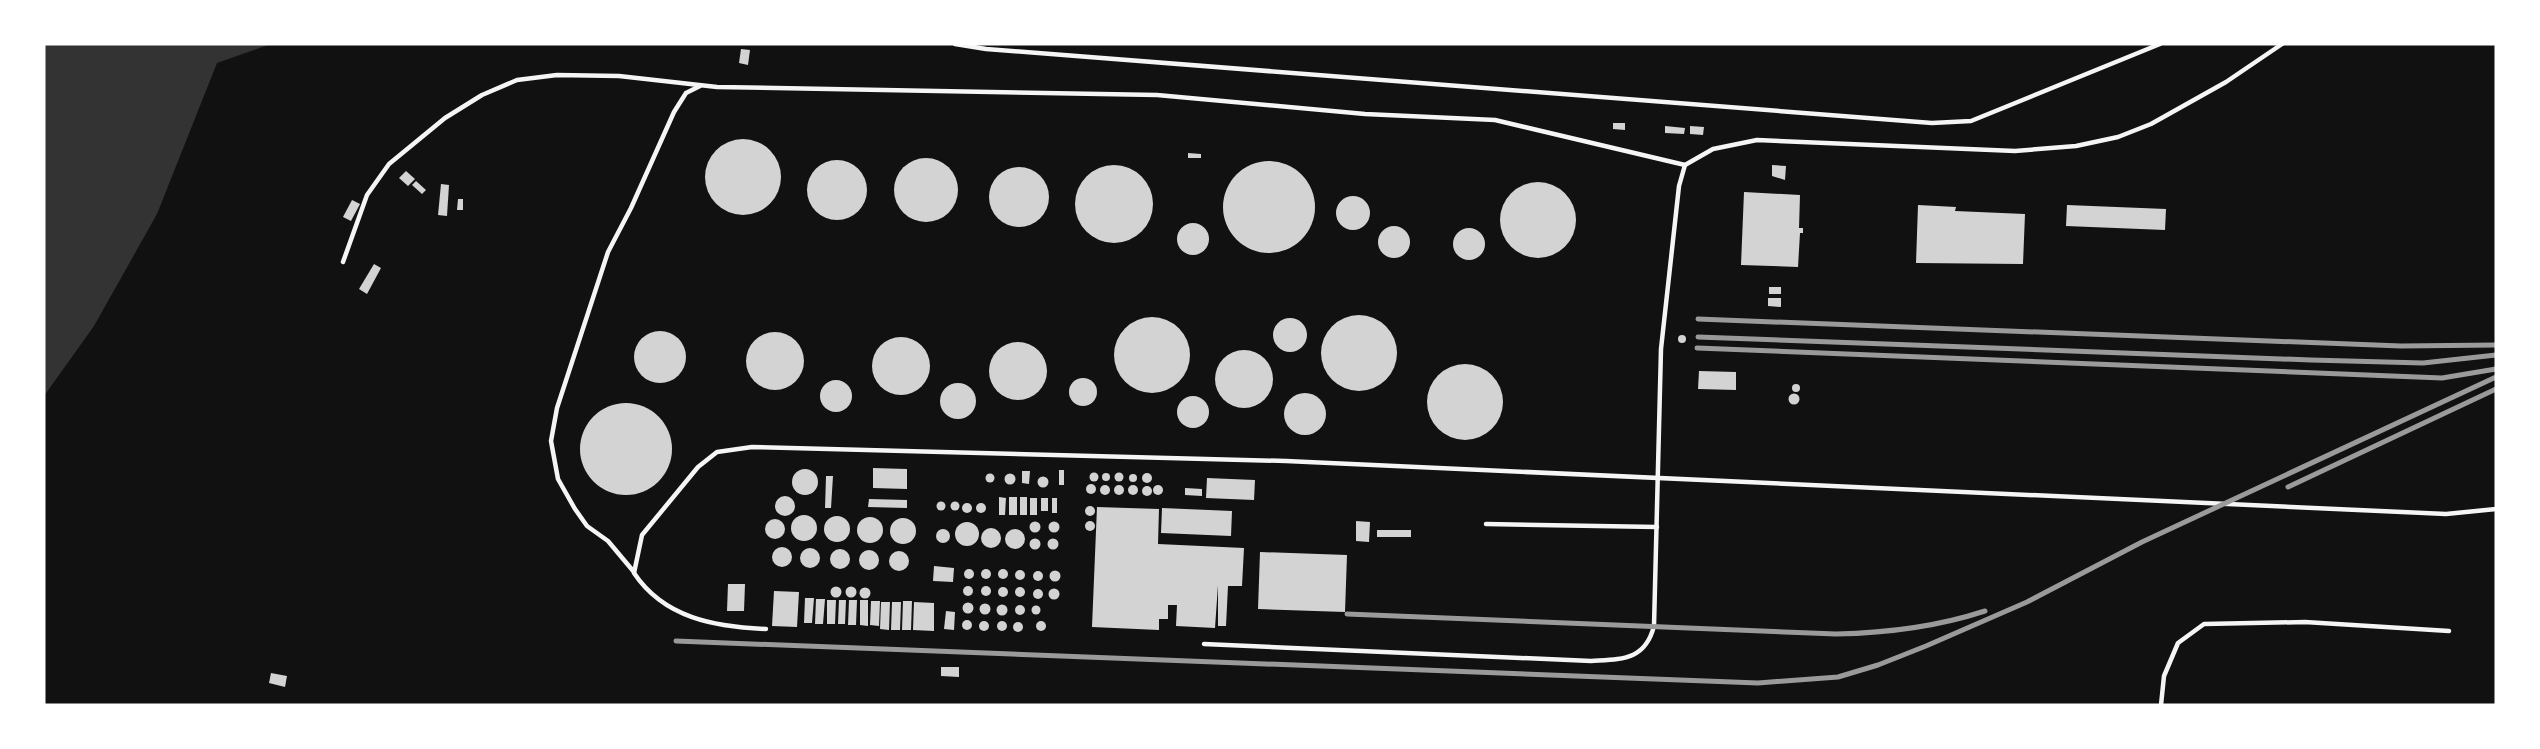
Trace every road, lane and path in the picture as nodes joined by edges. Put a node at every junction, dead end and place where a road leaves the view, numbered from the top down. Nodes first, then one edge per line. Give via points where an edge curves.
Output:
1 (956, 44) edge
2 (2160, 44) edge
3 (2282, 44) edge
4 (701, 86) junction
5 (1685, 165) junction
6 (343, 262) dead end
7 (1658, 477) junction
8 (2496, 509) edge
9 (1486, 524) dead end
10 (1657, 527) junction
11 (634, 573) junction
12 (766, 629) dead end
13 (2449, 631) dead end
14 (1204, 644) dead end
15 (2161, 705) edge

1 - 2 lane via 1932,123 1971,121
3 - 5 lane via 2197,99 2118,137 2076,146 2015,151 1757,140 1713,149
4 - 5 lane via 1157,95 1365,114 1495,120
4 - 6 lane via 620,76 557,75 517,80 482,95 388,164 367,195
4 - 11 lane via 687,93 674,112 608,251 556,408 551,441 558,479 575,509
5 - 7 lane via 1661,349
7 - 8 lane via 2432,513
7 - 10 lane
7 - 11 lane via 1286,461 751,447 717,452 698,467 642,535
9 - 10 lane
10 - 14 lane via 1650,643 1622,659
11 - 12 lane via 646,590 692,619
13 - 15 lane via 2305,622 2204,624 2178,643 2164,676

